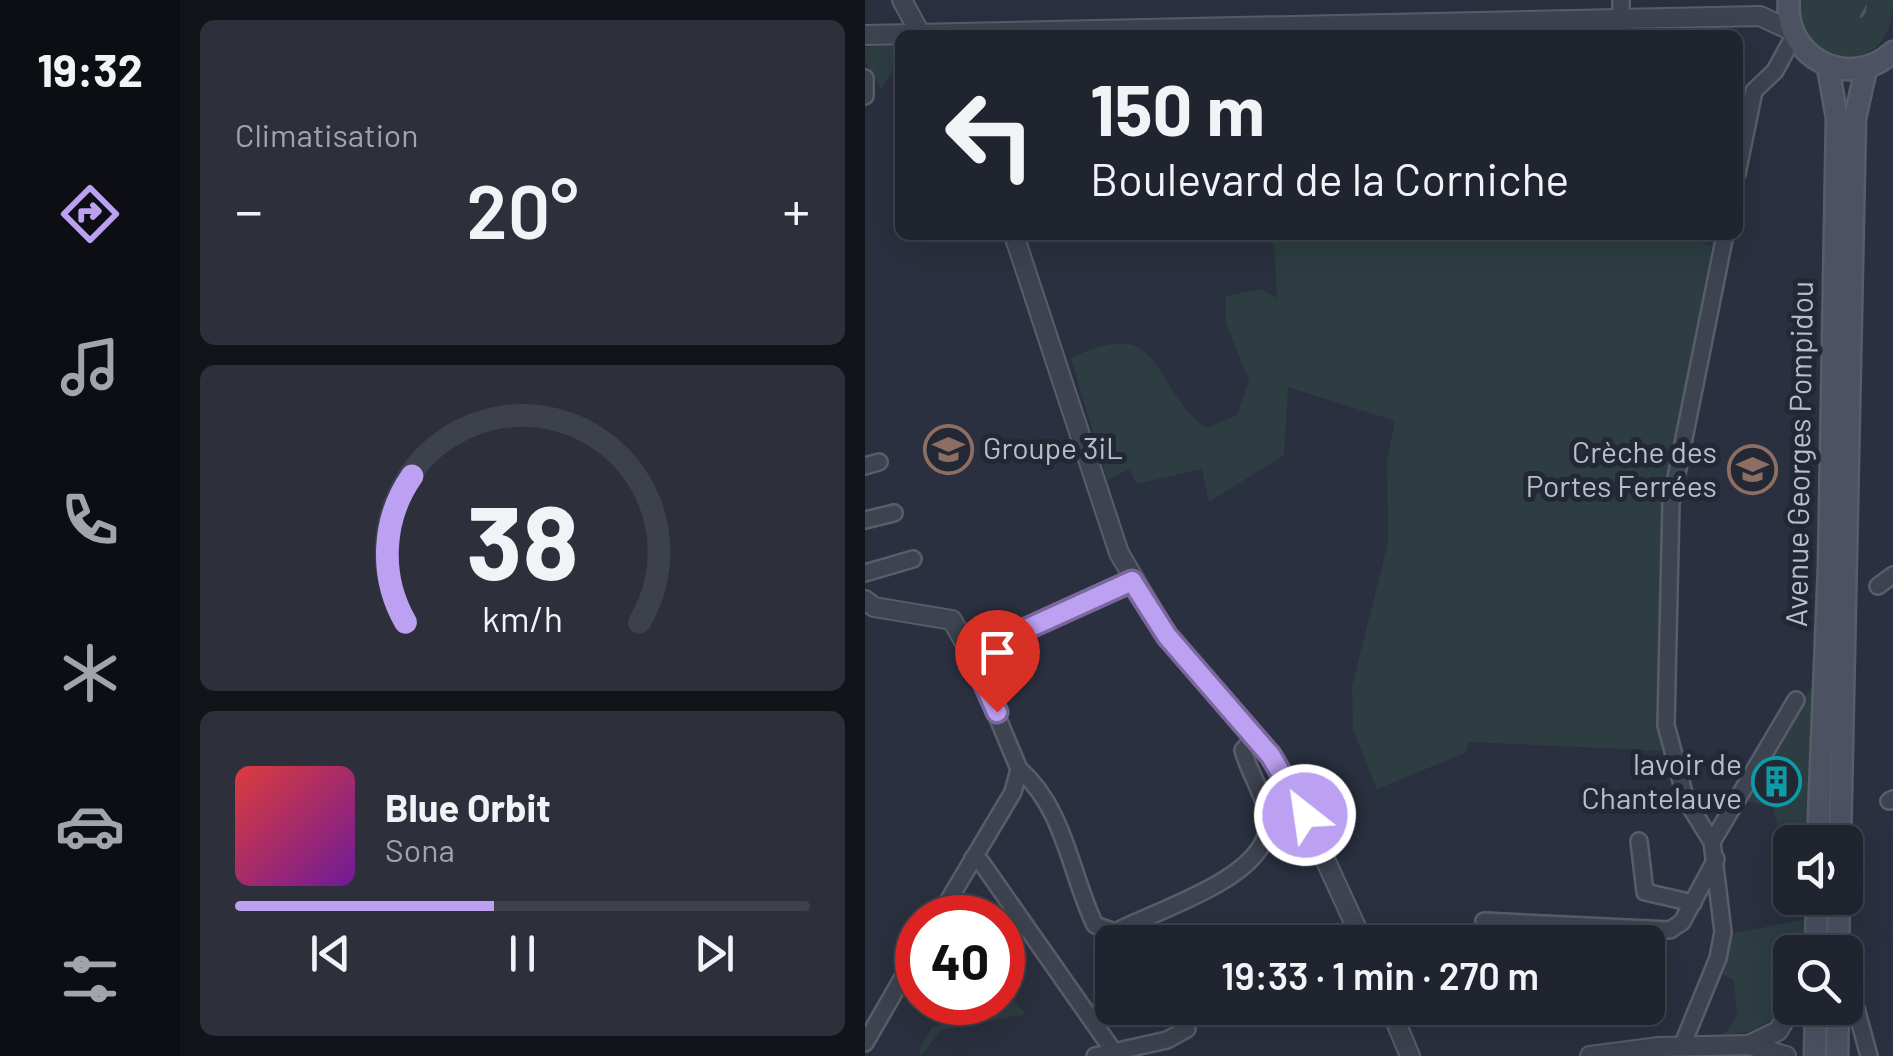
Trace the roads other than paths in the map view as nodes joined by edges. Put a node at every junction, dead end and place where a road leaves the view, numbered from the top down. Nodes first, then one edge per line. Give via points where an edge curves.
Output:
1 (902, 0) edge
2 (1781, 0) edge
3 (1789, 0) edge
4 (1621, 9) edge
5 (1759, 16) junction
6 (917, 30) edge
7 (1007, 30) edge
8 (1793, 33) junction
9 (895, 34) edge
10 (865, 35) edge
11 (1884, 60) edge
12 (1820, 62) junction
13 (1775, 71) junction
14 (865, 78) edge
15 (865, 96) edge
16 (1743, 145) edge
17 (1016, 240) edge
18 (1724, 240) edge
19 (894, 513) dead end
20 (865, 520) edge
21 (913, 558) dead end
22 (865, 573) edge
23 (1893, 576) edge
24 (1132, 581) junction
25 (1878, 586) dead end
26 (868, 610) edge
27 (971, 654) junction
28 (1796, 700) dead end
29 (1255, 737) junction
30 (1019, 770) junction
31 (1820, 825) edge
32 (1840, 825) edge
33 (1639, 841) dead end
34 (1712, 842) junction
35 (973, 858) junction
36 (1716, 860) junction
37 (951, 895) edge
38 (1693, 903) junction
39 (1484, 921) dead end
40 (1355, 925) edge
41 (895, 991) edge
42 (1397, 1025) edge
43 (1782, 1025) edge
44 (1815, 1025) edge
45 (1838, 1025) edge
46 (1861, 1025) edge
47 (1187, 1029) dead end
48 (865, 1043) edge
49 (1749, 1045) junction
50 (1681, 1046) junction
51 (1114, 1052) junction
52 (1095, 1056) edge
53 (1410, 1056) edge
54 (1590, 1056) edge
55 (1785, 1056) edge
56 (1815, 1056) edge
57 (1837, 1056) edge
58 (1869, 1056) edge

1 - 6 street
2 - 5 street
3 - 8 main road
4 - 5 street
4 - 7 street
5 - 8 street
8 - 12 main road
8 - 13 street
9 - 10 street
11 - 12 main road
11 - 32 main road, Avenue Georges Pompidou via 1855,118
12 - 13 street
12 - 31 main road, Avenue Georges Pompidou via 1837,118
13 - 16 street via 1754,91
14 - 15 street
17 - 24 street via 1111,536
18 - 34 street via 1671,503 1667,725 1686,800
19 - 20 street
21 - 22 street
23 - 25 street
24 - 27 street
24 - 29 street via 1167,636
26 - 27 street via 953,620
27 - 30 street
28 - 34 street
29 - 30 street via 1243,750 1268,830 1252,864 1115,932 1095,925 1079,892 1077,867 1038,786
29 - 40 street via 1295,794
30 - 35 street
33 - 38 street via 1645,892
34 - 36 street
35 - 37 street
35 - 51 street
36 - 38 street
36 - 50 street via 1723,932
38 - 39 street via 1682,922 1653,933
41 - 48 street
42 - 53 street
43 - 49 street
44 - 56 main road
45 - 57 main road
46 - 58 street
47 - 51 street
49 - 50 street
49 - 55 street
50 - 54 street
51 - 52 street

